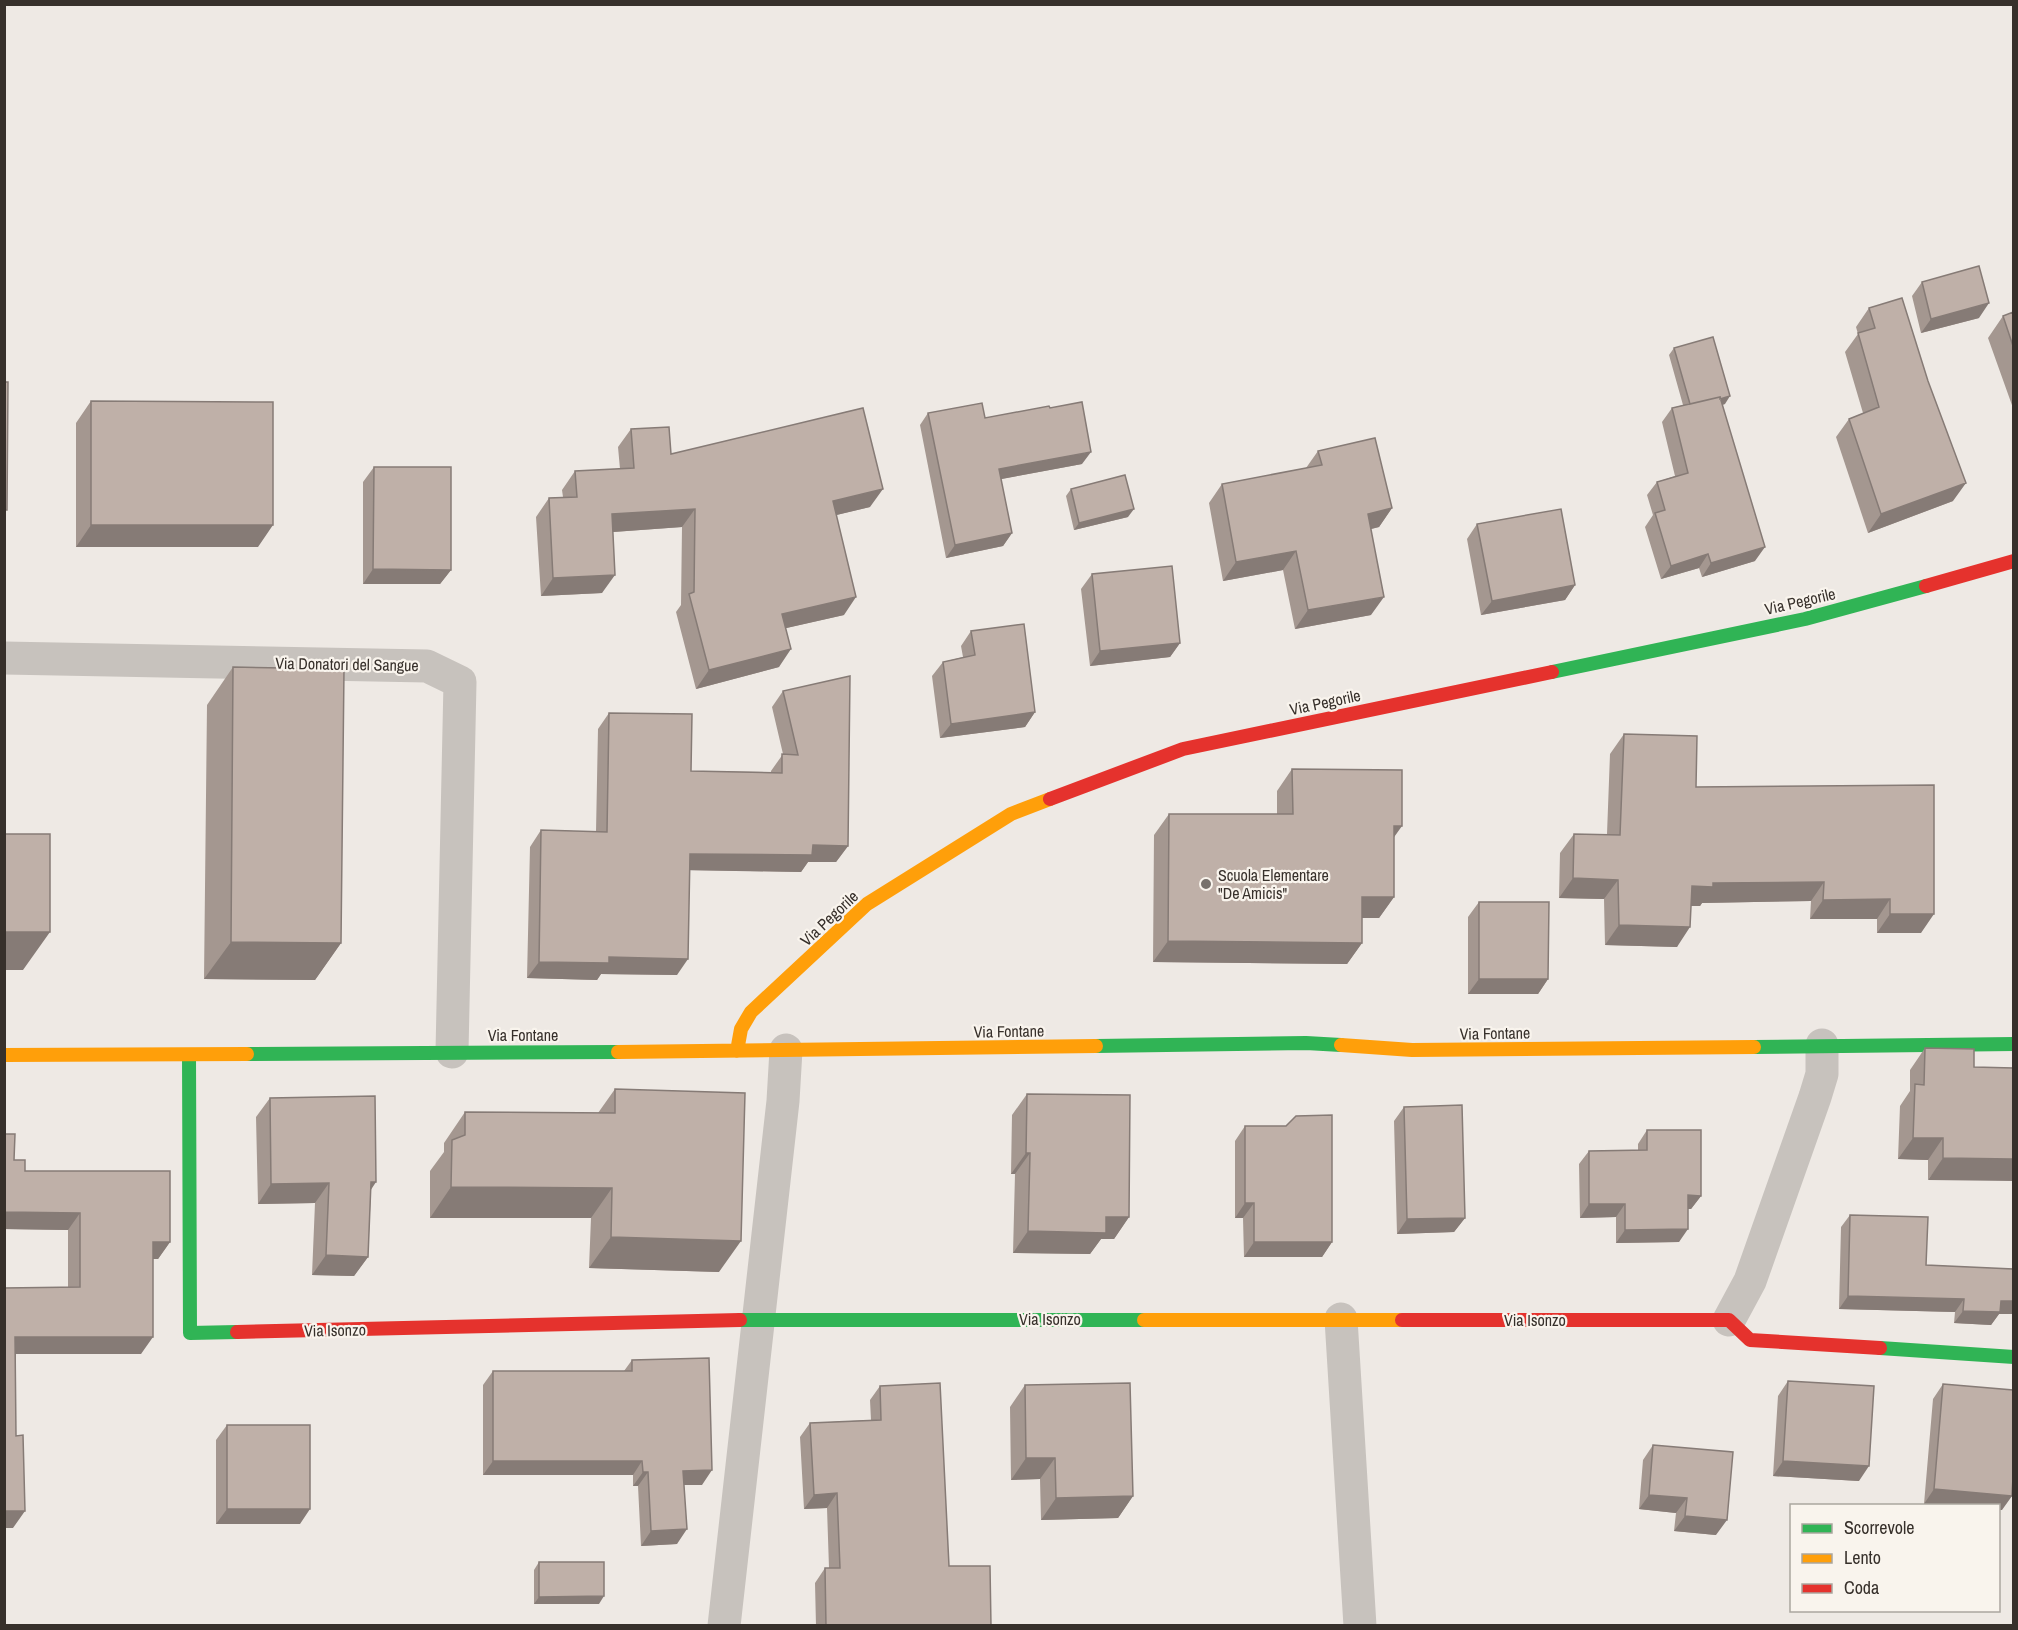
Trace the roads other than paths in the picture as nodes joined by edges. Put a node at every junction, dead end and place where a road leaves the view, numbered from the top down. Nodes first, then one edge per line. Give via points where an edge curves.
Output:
1 (2013, 561) edge
2 (4, 658) edge
3 (2013, 1044) edge
4 (1822, 1045) junction
5 (786, 1050) junction
6 (737, 1051) junction
7 (452, 1052) junction
8 (4, 1055) edge
9 (189, 1055) junction
10 (1341, 1319) junction
11 (759, 1320) junction
12 (1729, 1320) junction
13 (2013, 1357) edge
14 (724, 1626) edge
15 (1360, 1626) edge

1 - 6 street, Via Pegorile via 1805,619 1183,749 1011,814 867,904 751,1012 741,1029
2 - 7 street, Via Donatori del Sangue via 428,666 460,682
3 - 4 street, Via Fontane
4 - 5 street, Via Fontane via 1412,1050 1306,1043
4 - 12 street via 1822,1074 1815,1097 1750,1281
5 - 6 street, Via Fontane
5 - 11 street
6 - 7 street, Via Fontane
7 - 9 street, Via Fontane
8 - 9 street, Via Fontane
9 - 11 street, Via Isonzo via 189,1333
10 - 11 street, Via Isonzo
10 - 12 street, Via Isonzo
10 - 15 street
11 - 14 street
12 - 13 street via 1750,1340

